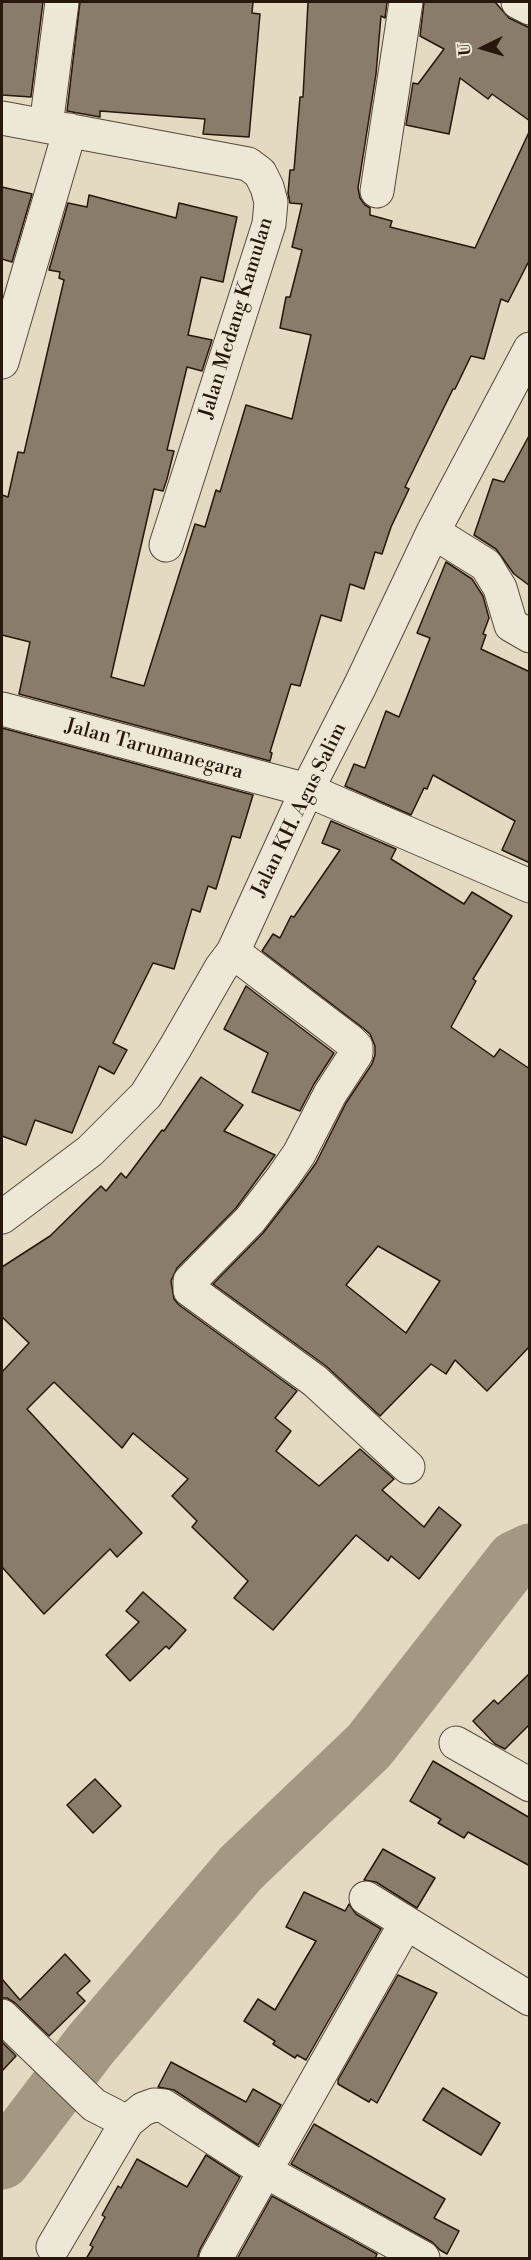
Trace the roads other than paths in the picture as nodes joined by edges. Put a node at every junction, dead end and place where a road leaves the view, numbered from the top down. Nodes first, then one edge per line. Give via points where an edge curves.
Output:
1 (62, 2) edge
2 (406, 2) edge
3 (518, 2) edge
4 (530, 8) edge
5 (2, 118) edge
6 (58, 128) junction
7 (377, 191) dead end
8 (530, 350) edge
9 (2, 362) edge
10 (433, 532) junction
11 (166, 545) dead end
12 (530, 636) edge
13 (2, 709) edge
14 (307, 790) junction
15 (530, 886) edge
16 (233, 952) junction
17 (2, 1217) edge
18 (408, 1467) dead end
19 (456, 1743) dead end
20 (525, 1775) edge
21 (366, 1898) dead end
22 (406, 1923) junction
23 (530, 1999) edge
24 (2, 2016) edge
25 (127, 2122) junction
26 (265, 2171) junction
27 (51, 2245) edge
28 (405, 2254) edge
29 (216, 2259) edge

1 - 6 street
2 - 7 street
3 - 4 street
5 - 6 street, Jalan Medang Kamulan
6 - 9 street
6 - 11 street, Jalan Medang Kamulan via 248,164 260,173 271,202 268,224
8 - 10 street, Jalan KH. Agus Salim
10 - 12 street via 486,565 500,588 511,625
10 - 14 street, Jalan KH. Agus Salim
13 - 14 street, Jalan Tarumanegara
14 - 15 street, Jalan Tarumanegara
14 - 16 street, Jalan KH. Agus Salim
16 - 17 street, Jalan KH. Agus Salim via 146,1095 90,1151
16 - 18 street via 351,1041 356,1054 284,1177 250,1220 190,1281 190,1290 315,1382
19 - 20 street
21 - 22 street
22 - 23 street
22 - 26 street
24 - 25 street via 94,2105
25 - 26 street via 148,2106 164,2106
25 - 27 street
26 - 28 street
26 - 29 street

